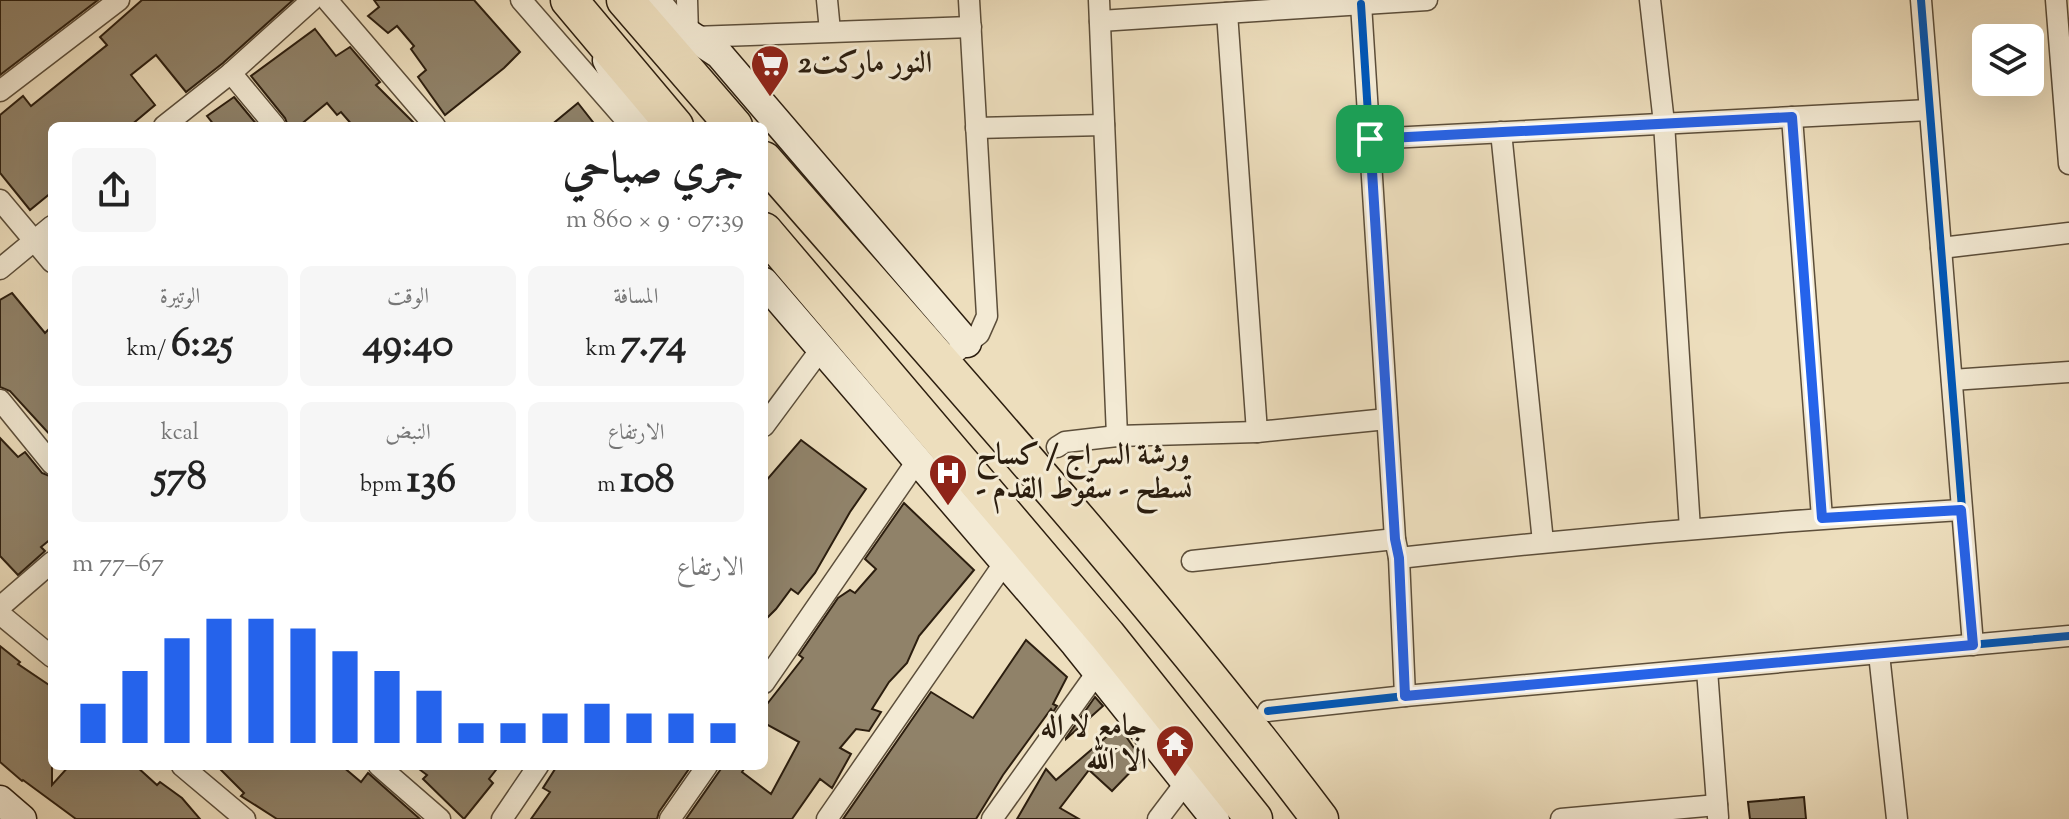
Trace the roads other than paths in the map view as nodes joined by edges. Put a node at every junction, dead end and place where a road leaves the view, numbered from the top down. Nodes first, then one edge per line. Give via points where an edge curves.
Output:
1 (119, 0) edge
2 (312, 0) edge
3 (327, 0) edge
4 (521, 0) edge
5 (627, 0) edge
6 (660, 0) edge
7 (687, 0) edge
8 (827, 0) edge
9 (969, 0) edge
10 (1099, 0) edge
11 (1427, 0) edge
12 (1650, 0) edge
13 (1921, 0) edge
14 (2056, 0) edge
15 (572, 4) edge
16 (1361, 4) junction
17 (1227, 13) junction
18 (1100, 21) junction
19 (971, 27) junction
20 (830, 31) junction
21 (690, 35) junction
22 (231, 73) junction
23 (0, 91) edge
24 (2067, 106) edge
25 (1929, 110) junction
26 (1792, 117) junction
27 (169, 122) edge
28 (272, 122) edge
29 (432, 122) edge
30 (628, 122) edge
31 (637, 122) edge
32 (672, 122) edge
33 (731, 122) edge
34 (1664, 123) junction
35 (1104, 125) junction
36 (976, 128) junction
37 (1501, 132) junction
38 (1370, 139) junction
39 (768, 164) edge
40 (2069, 164) edge
41 (0, 200) edge
42 (48, 230) edge
43 (2069, 233) edge
44 (768, 236) edge
45 (35, 242) junction
46 (1941, 248) junction
47 (48, 257) edge
48 (0, 269) edge
49 (768, 287) edge
50 (821, 349) junction
51 (954, 353) junction
52 (2069, 372) edge
53 (1952, 380) junction
54 (0, 400) edge
55 (1387, 419) junction
56 (768, 421) edge
57 (1257, 432) junction
58 (1117, 436) junction
59 (1057, 447) dead end
60 (48, 459) edge
61 (917, 461) junction
62 (1961, 510) junction
63 (1822, 518) junction
64 (1690, 529) junction
65 (1543, 542) junction
66 (1397, 548) junction
67 (1192, 561) dead end
68 (1005, 562) junction
69 (48, 565) edge
70 (2, 604) edge
71 (2069, 636) edge
72 (1973, 645) junction
73 (48, 653) edge
74 (1879, 654) junction
75 (1707, 670) junction
76 (1098, 671) junction
77 (768, 677) edge
78 (1405, 696) junction
79 (1268, 711) dead end
80 (187, 770) edge
81 (384, 770) edge
82 (535, 770) edge
83 (704, 770) edge
84 (1186, 782) junction
85 (1718, 812) edge
86 (245, 819) edge
87 (440, 819) edge
88 (502, 819) edge
89 (670, 819) edge
90 (827, 819) edge
91 (992, 819) edge
92 (1158, 819) edge
93 (1215, 819) edge
94 (1254, 819) edge
95 (1320, 819) edge
96 (1561, 819) edge
97 (1897, 819) edge

1 - 23 street
2 - 22 street
3 - 29 street
4 - 30 street
5 - 21 main road
5 - 33 highway
6 - 21 street
7 - 21 street
8 - 20 street
9 - 19 street
10 - 18 street
11 - 16 street
12 - 34 street
13 - 25 street
14 - 24 street
15 - 31 main road via 597,40
15 - 32 highway
16 - 17 street
16 - 38 street
17 - 18 street
17 - 57 street
18 - 35 street
19 - 20 street
19 - 36 street
20 - 21 street
21 - 51 main road via 719,54
22 - 27 street
22 - 28 street
24 - 40 street
25 - 26 street
25 - 46 street
26 - 34 street
26 - 63 street
34 - 37 street
34 - 64 street
35 - 36 street
35 - 58 street
36 - 51 street via 987,316 979,334
37 - 38 street
37 - 65 street
38 - 55 street
39 - 51 highway
41 - 45 street
42 - 45 street
43 - 46 street
44 - 94 highway via 1116,646
45 - 47 street
45 - 48 street
46 - 53 street
49 - 50 main road
50 - 56 street
50 - 61 main road
51 - 95 highway
52 - 53 street
53 - 62 street
54 - 60 street
55 - 57 street
55 - 66 street
57 - 58 street
58 - 59 street
61 - 68 main road
61 - 77 street
62 - 63 street
62 - 72 street
63 - 64 street
64 - 65 street
65 - 66 street
66 - 67 street
66 - 78 street
68 - 76 main road
68 - 90 street
69 - 70 street
70 - 73 street
71 - 72 street
72 - 74 street
74 - 75 street
74 - 97 street
75 - 78 street
75 - 85 street
76 - 84 main road
76 - 91 street
78 - 79 street
80 - 86 street
81 - 87 street
82 - 88 street
83 - 89 street
84 - 92 street
84 - 93 main road
85 - 96 street

